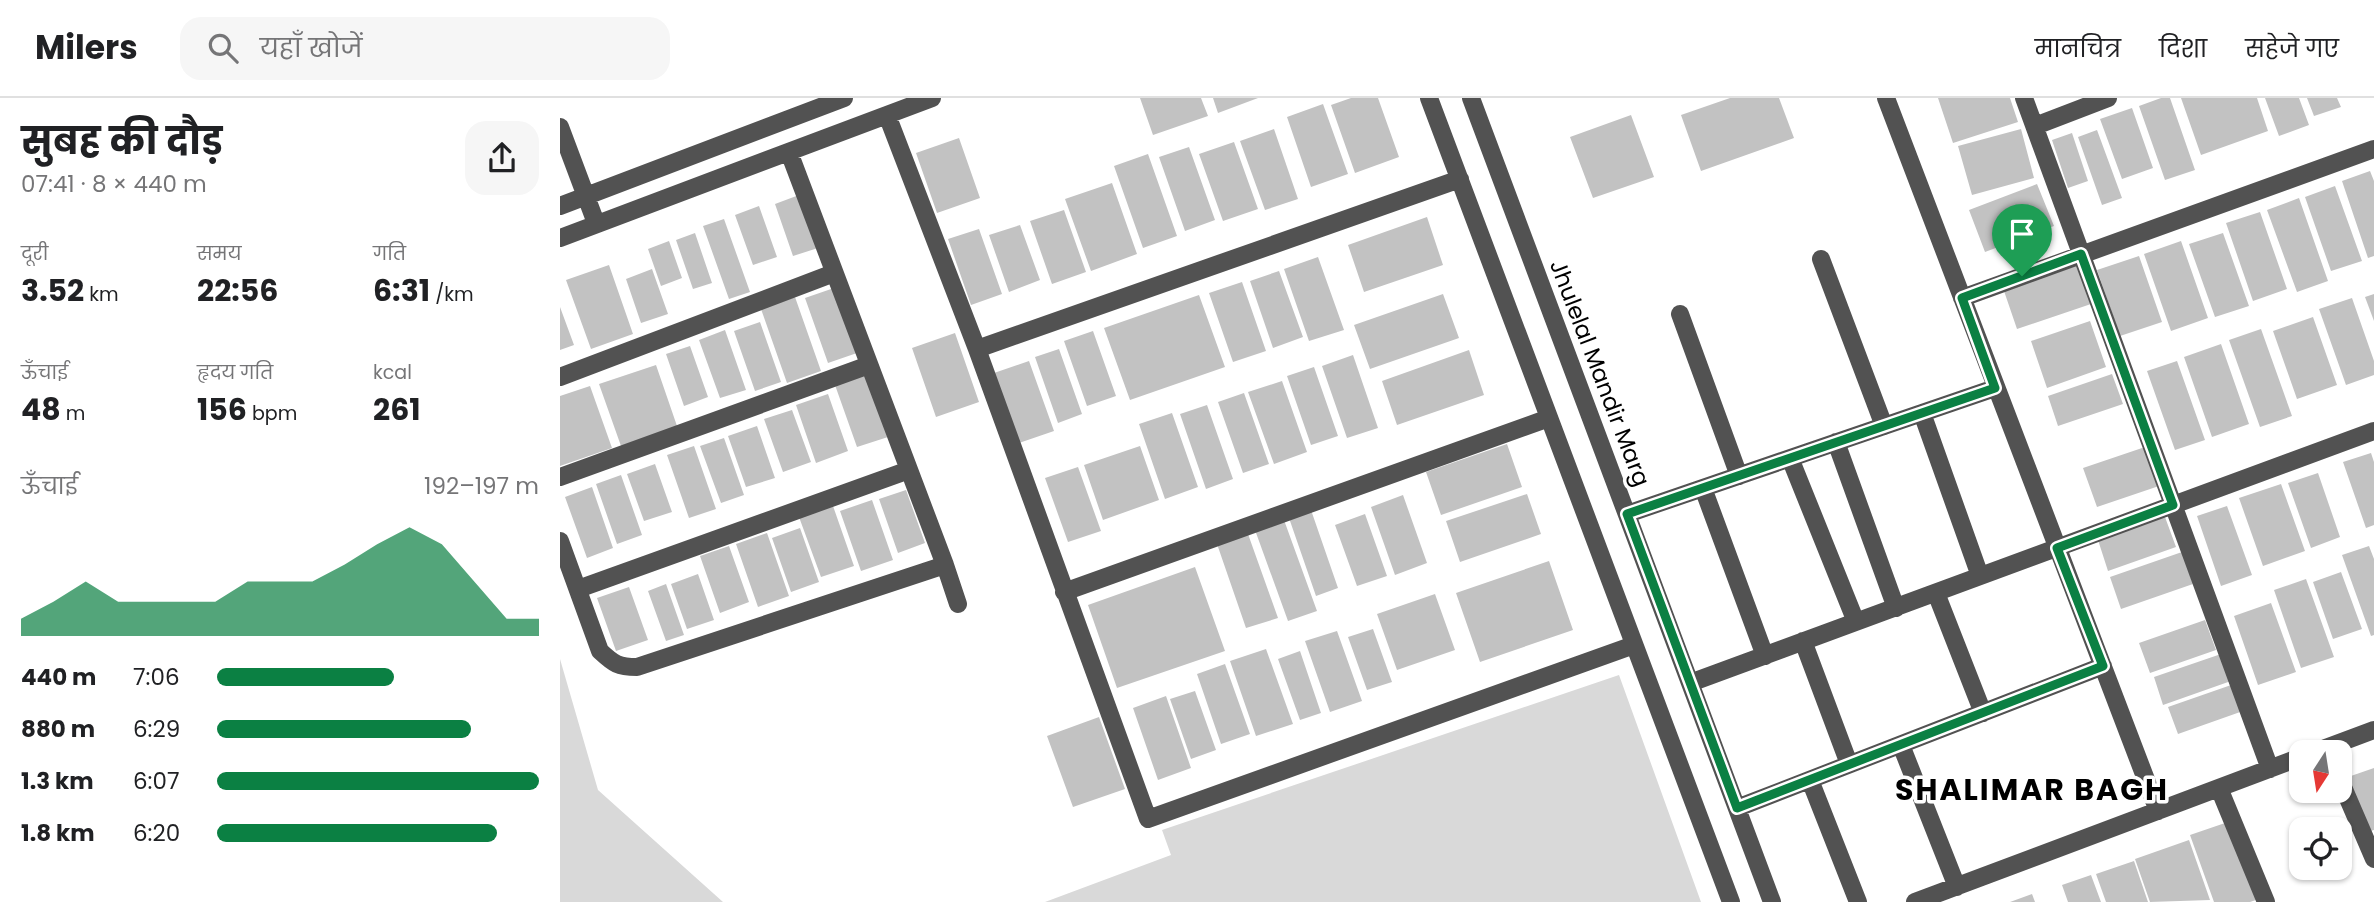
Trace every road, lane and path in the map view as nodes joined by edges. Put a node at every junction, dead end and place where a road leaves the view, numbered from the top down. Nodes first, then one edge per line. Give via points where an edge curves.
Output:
1 (844, 98) edge
2 (932, 98) edge
3 (1429, 98) edge
4 (1471, 98) edge
5 (1885, 98) edge
6 (2024, 98) edge
7 (2108, 98) edge
8 (887, 115) junction
9 (2035, 126) junction
10 (560, 127) edge
11 (2374, 149) edge
12 (789, 152) junction
13 (1460, 179) junction
14 (585, 196) junction
15 (560, 206) edge
16 (596, 223) junction
17 (560, 238) edge
18 (2081, 254) junction
19 (1821, 259) dead end
20 (834, 273) junction
21 (1962, 298) junction
22 (1681, 314) dead end
23 (977, 349) junction
24 (869, 365) junction
25 (560, 377) edge
26 (1995, 388) junction
27 (1922, 413) junction
28 (1549, 418) junction
29 (1884, 426) junction
30 (2374, 431) edge
31 (1836, 442) junction
32 (1790, 458) junction
33 (909, 470) junction
34 (1739, 476) junction
35 (560, 477) edge
36 (1703, 488) junction
37 (2173, 505) junction
38 (1627, 514) junction
39 (560, 541) edge
40 (2057, 548) junction
41 (945, 565) junction
42 (1980, 576) junction
43 (578, 589) junction
44 (1064, 592) junction
45 (1936, 593) junction
46 (958, 604) dead end
47 (1896, 608) junction
48 (1856, 622) junction
49 (1803, 641) junction
50 (1634, 645) junction
51 (1765, 656) junction
52 (2103, 666) junction
53 (1690, 683) junction
54 (1983, 713) junction
55 (2374, 730) edge
56 (2350, 740) edge
57 (1901, 745) junction
58 (2289, 762) edge
59 (1849, 764) junction
60 (2270, 769) junction
61 (1810, 780) junction
62 (2219, 788) junction
63 (2350, 803) edge
64 (1737, 808) junction
65 (2158, 811) junction
66 (2374, 859) edge
67 (1957, 887) junction
68 (1938, 898) edge
69 (1731, 902) edge
70 (1772, 902) edge
71 (1858, 902) edge
72 (1915, 902) edge
73 (2266, 902) edge

1 - 14 street
2 - 8 street
3 - 13 street
4 - 38 street, Jhulelal Mandir Marg
5 - 21 street
6 - 9 street
7 - 9 street
8 - 12 street
8 - 23 street
9 - 18 street
10 - 14 street
11 - 18 street
12 - 16 street
12 - 20 street
13 - 23 street
13 - 28 street
14 - 15 street
14 - 16 street
16 - 17 street
18 - 21 street
18 - 37 street
19 - 29 street
20 - 24 street
20 - 25 street
21 - 26 street
22 - 34 street
23 - 44 street
24 - 33 street
24 - 35 street
26 - 27 street
26 - 40 street
27 - 29 street
27 - 42 street
28 - 44 street
28 - 50 street
29 - 31 street
30 - 37 street
31 - 32 street
31 - 47 street
32 - 34 street
32 - 48 street
33 - 41 street
33 - 43 street
34 - 36 street
36 - 38 street
36 - 51 street
37 - 40 street
37 - 60 street
38 - 53 street, Jhulelal Mandir Marg
39 - 43 street
40 - 42 street
40 - 52 street
41 - 43 street via 636,667 613,663 600,651
41 - 46 street
42 - 45 street
44 - 50 street via 1148,819
45 - 47 street
45 - 54 street
47 - 48 street
48 - 49 street
49 - 51 street
49 - 59 street
50 - 69 street
51 - 53 street
52 - 54 street
52 - 65 street
53 - 64 street, Jhulelal Mandir Marg
54 - 57 street
55 - 56 street
57 - 59 street
57 - 67 street
58 - 60 street
59 - 61 street
60 - 62 street
61 - 64 street
61 - 71 street
62 - 65 street
62 - 73 street
63 - 66 street
64 - 70 street, Jhulelal Mandir Marg
65 - 67 street
67 - 68 street
68 - 72 street

